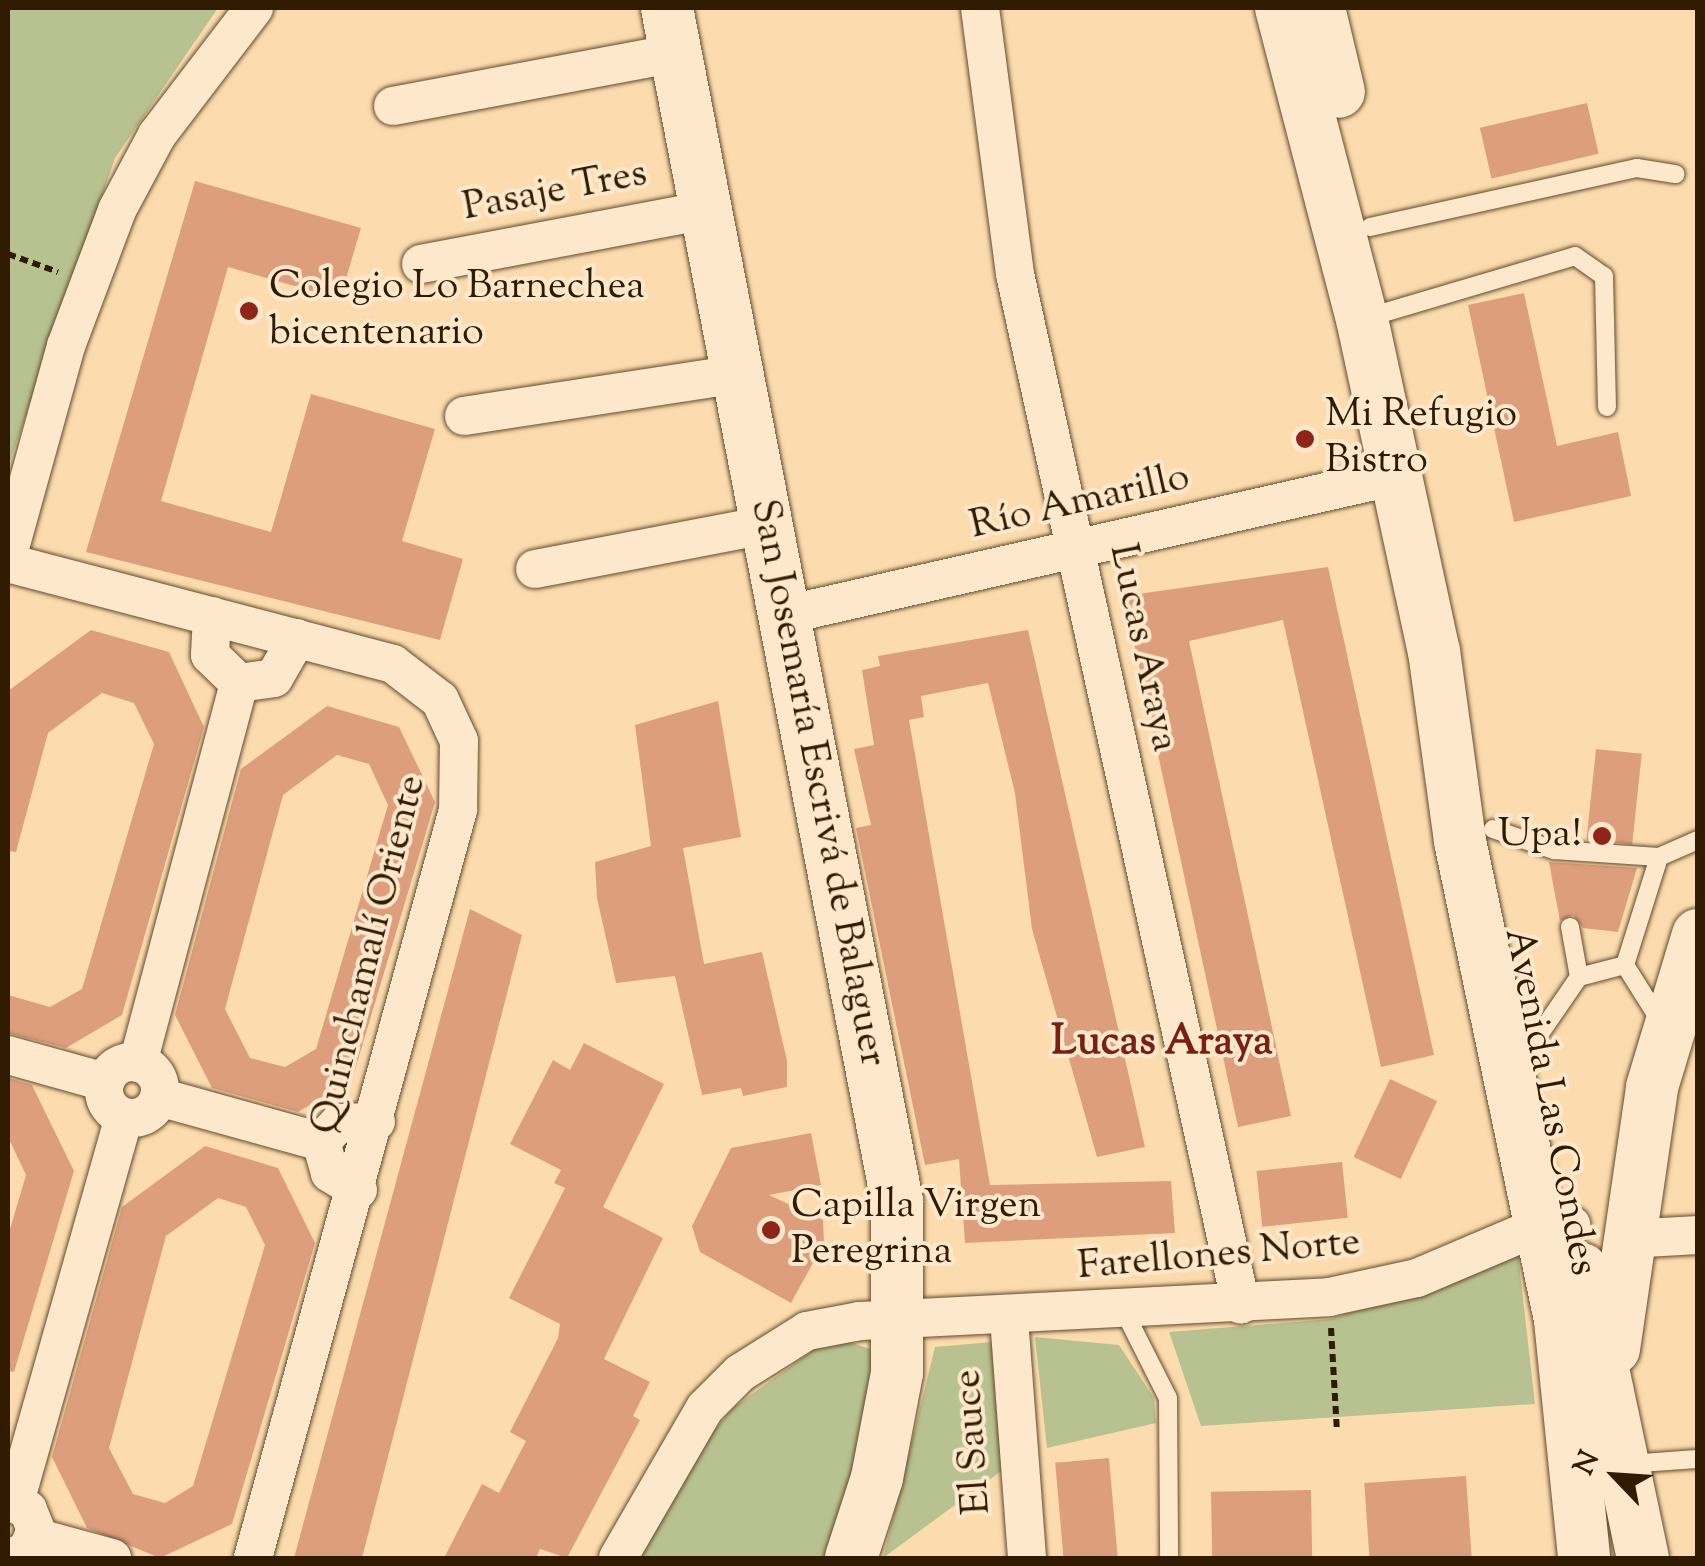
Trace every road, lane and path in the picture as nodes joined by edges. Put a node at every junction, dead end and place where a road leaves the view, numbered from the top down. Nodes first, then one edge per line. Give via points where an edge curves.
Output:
1 (254, 8) edge
2 (980, 8) edge
3 (1281, 8) edge
4 (1319, 8) edge
5 (671, 30) edge
6 (393, 106) dead end
7 (1676, 174) dead end
8 (706, 210) junction
9 (1370, 227) junction
10 (8, 254) edge
11 (421, 264) dead end
12 (87, 283) junction
13 (1362, 319) junction
14 (737, 374) junction
15 (1607, 407) dead end
16 (464, 416) dead end
17 (1396, 476) junction
18 (765, 525) junction
19 (1074, 551) junction
20 (8, 555) edge
21 (8, 563) edge
22 (535, 570) dead end
23 (212, 616) junction
24 (784, 616) junction
25 (297, 638) junction
26 (1434, 651) junction
27 (239, 683) junction
28 (1493, 829) junction
29 (1698, 840) edge
30 (1659, 858) junction
31 (1570, 927) dead end
32 (1698, 935) edge
33 (1626, 964) junction
34 (1579, 976) junction
35 (1666, 1029) junction
36 (1538, 1038) junction
37 (8, 1055) edge
38 (138, 1063) junction
39 (105, 1082) junction
40 (158, 1097) junction
41 (124, 1116) junction
42 (376, 1122) junction
43 (321, 1142) junction
44 (358, 1190) junction
45 (1557, 1226) junction
46 (1698, 1235) edge
47 (1628, 1239) junction
48 (1329, 1297) junction
49 (1241, 1304) junction
50 (1124, 1311) junction
51 (1009, 1318) junction
52 (902, 1320) junction
53 (1610, 1382) junction
54 (1338, 1431) dead end
55 (1698, 1460) edge
56 (1627, 1464) junction
57 (11, 1502) edge
58 (22, 1547) edge
59 (112, 1558) edge
60 (253, 1558) edge
61 (618, 1558) edge
62 (851, 1558) edge
63 (1028, 1558) edge
64 (1170, 1558) edge
65 (1586, 1558) edge
66 (1643, 1558) edge

1 - 12 street via 136,170
2 - 19 street, Lucas Araya via 998,177
3 - 13 street, Avenida Las Condes
4 - 9 street, Avenida Las Condes
5 - 6 street
5 - 8 street, San Josemaría Escrivá de Balaguer
7 - 9 lane via 1637,168
8 - 11 street, Pasaje Tres
8 - 14 street, San Josemaría Escrivá de Balaguer
9 - 13 street, Avenida Las Condes
10 - 12 path
12 - 20 street
13 - 15 lane via 1575,256 1604,276
13 - 17 street, Avenida Las Condes
14 - 16 street
14 - 18 street, San Josemaría Escrivá de Balaguer
17 - 19 street, Río Amarillo
17 - 26 street, Avenida Las Condes
18 - 22 street
18 - 24 street, San Josemaría Escrivá de Balaguer
19 - 24 street, Río Amarillo
19 - 49 street, Lucas Araya
21 - 23 street, Quinchamalí Oriente
23 - 25 street, Quinchamalí Oriente
23 - 27 street via 210,655
24 - 52 street, San Josemaría Escrivá de Balaguer via 890,1162
25 - 27 street via 274,678
25 - 42 street, Quinchamalí Oriente via 410,672 440,700 462,762 458,810
26 - 28 street, Avenida Las Condes
26 - 45 street, Avenida Las Condes via 1460,841
27 - 38 street
28 - 30 lane via 1555,855
28 - 36 street, Avenida Las Condes
29 - 30 lane
30 - 33 lane
31 - 34 lane
32 - 35 street
33 - 34 lane
33 - 35 lane
34 - 36 lane
35 - 47 street
36 - 45 street, Avenida Las Condes
37 - 39 street
38 - 39 street via 118,1066
38 - 40 street via 156,1076
39 - 41 street via 107,1103
40 - 41 street via 145,1114
40 - 43 street
41 - 57 street
42 - 43 street via 338,1123
42 - 44 street, Quinchamalí Oriente
43 - 44 street via 330,1173
44 - 60 street, Quinchamalí Oriente
45 - 48 street, Farellones Norte via 1417,1278
45 - 53 street, Avenida Las Condes
45 - 65 street, Avenida Las Condes
46 - 47 street
47 - 53 street
48 - 49 street, Farellones Norte
48 - 54 path
49 - 50 street, Farellones Norte
50 - 51 street, Farellones Norte
50 - 64 lane via 1168,1398
51 - 52 street, Farellones Norte
51 - 63 street, El Sauce
52 - 61 street, Farellones Norte via 817,1328 740,1372 689,1429
52 - 62 street, San Josemaría Escrivá de Balaguer via 889,1426
53 - 56 street, Avenida Las Condes
53 - 65 street
55 - 56 lane
56 - 66 street, Avenida Las Condes
57 - 58 street via 32,1515
58 - 59 street

